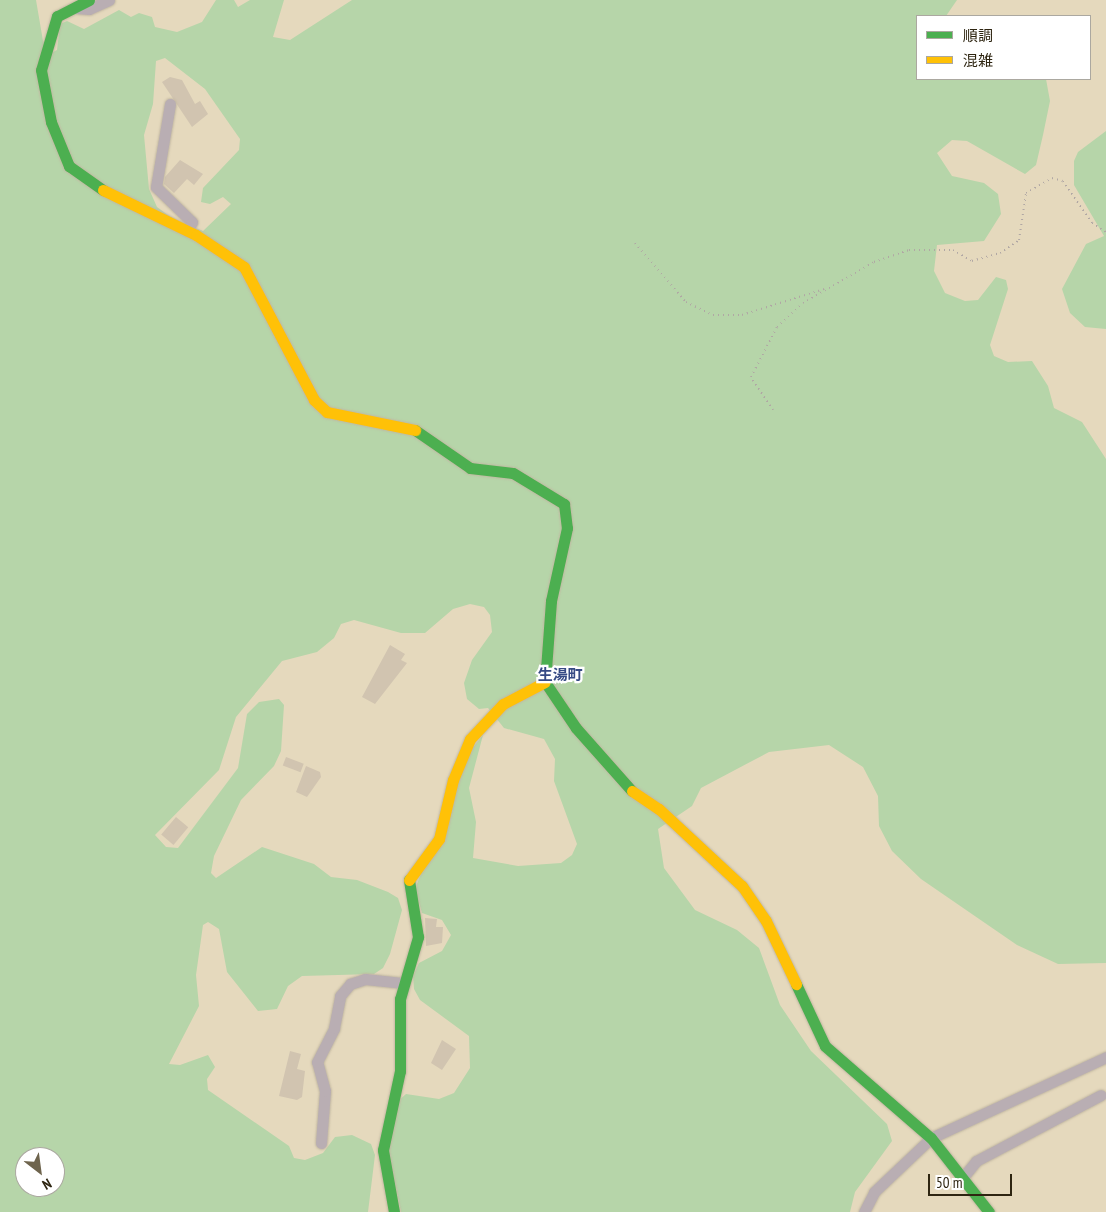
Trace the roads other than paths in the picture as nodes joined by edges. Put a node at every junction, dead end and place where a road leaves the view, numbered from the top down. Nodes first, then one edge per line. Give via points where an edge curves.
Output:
1 (89, 0) edge
2 (109, 0) edge
3 (75, 7) junction
4 (170, 104) dead end
5 (186, 231) junction
6 (545, 682) junction
7 (402, 984) junction
8 (1106, 1057) edge
9 (1101, 1095) dead end
10 (931, 1138) junction
11 (321, 1142) dead end
12 (964, 1176) junction
13 (394, 1212) edge
14 (864, 1212) edge
15 (989, 1212) edge

1 - 3 street
2 - 3 street via 88,9
3 - 5 street via 57,16 41,70 61,150 69,166 89,182
4 - 5 street via 156,187 192,222
5 - 6 street via 244,267 314,400 327,412 414,429 470,468 513,473 564,504 568,528 551,602
6 - 7 street via 503,704 470,739 453,780 439,839 408,882 418,937
6 - 10 street via 576,728 627,787 659,810 742,886 766,921 825,1046
7 - 11 street via 365,979 350,984 340,996 334,1028 317,1062 325,1091
7 - 13 street via 397,1025 400,1072 383,1150
8 - 10 street
9 - 12 street via 976,1161
10 - 12 street
10 - 14 street via 874,1192
12 - 15 street

